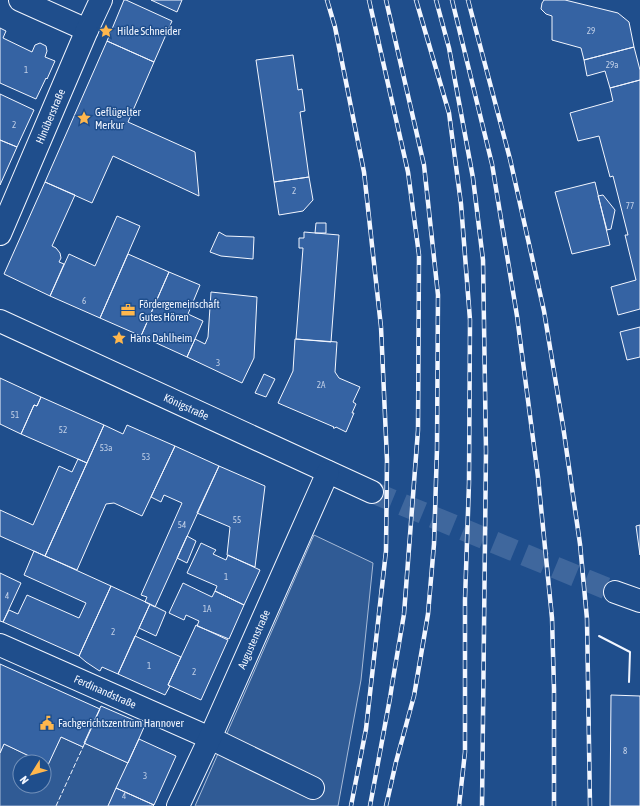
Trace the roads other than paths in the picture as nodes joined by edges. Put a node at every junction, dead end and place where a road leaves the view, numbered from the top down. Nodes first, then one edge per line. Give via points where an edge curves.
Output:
1 (20, 0) edge
2 (101, 0) edge
3 (87, 30) junction
4 (0, 234) edge
5 (0, 321) edge
6 (328, 472) junction
7 (372, 492) tunnel mouth
8 (615, 592) tunnel mouth
9 (640, 601) edge
10 (0, 645) edge
11 (210, 738) junction
12 (313, 788) dead end
13 (178, 806) edge

1 - 3 street
2 - 3 street, Hinüberstraße
3 - 4 street, Hinüberstraße
5 - 6 street, Königstraße
6 - 7 street, Königstraße
6 - 11 street, Augustenstraße
8 - 9 street
10 - 11 street, Ferdinandstraße
11 - 12 street, Ferdinandstraße
11 - 13 street, Augustenstraße

